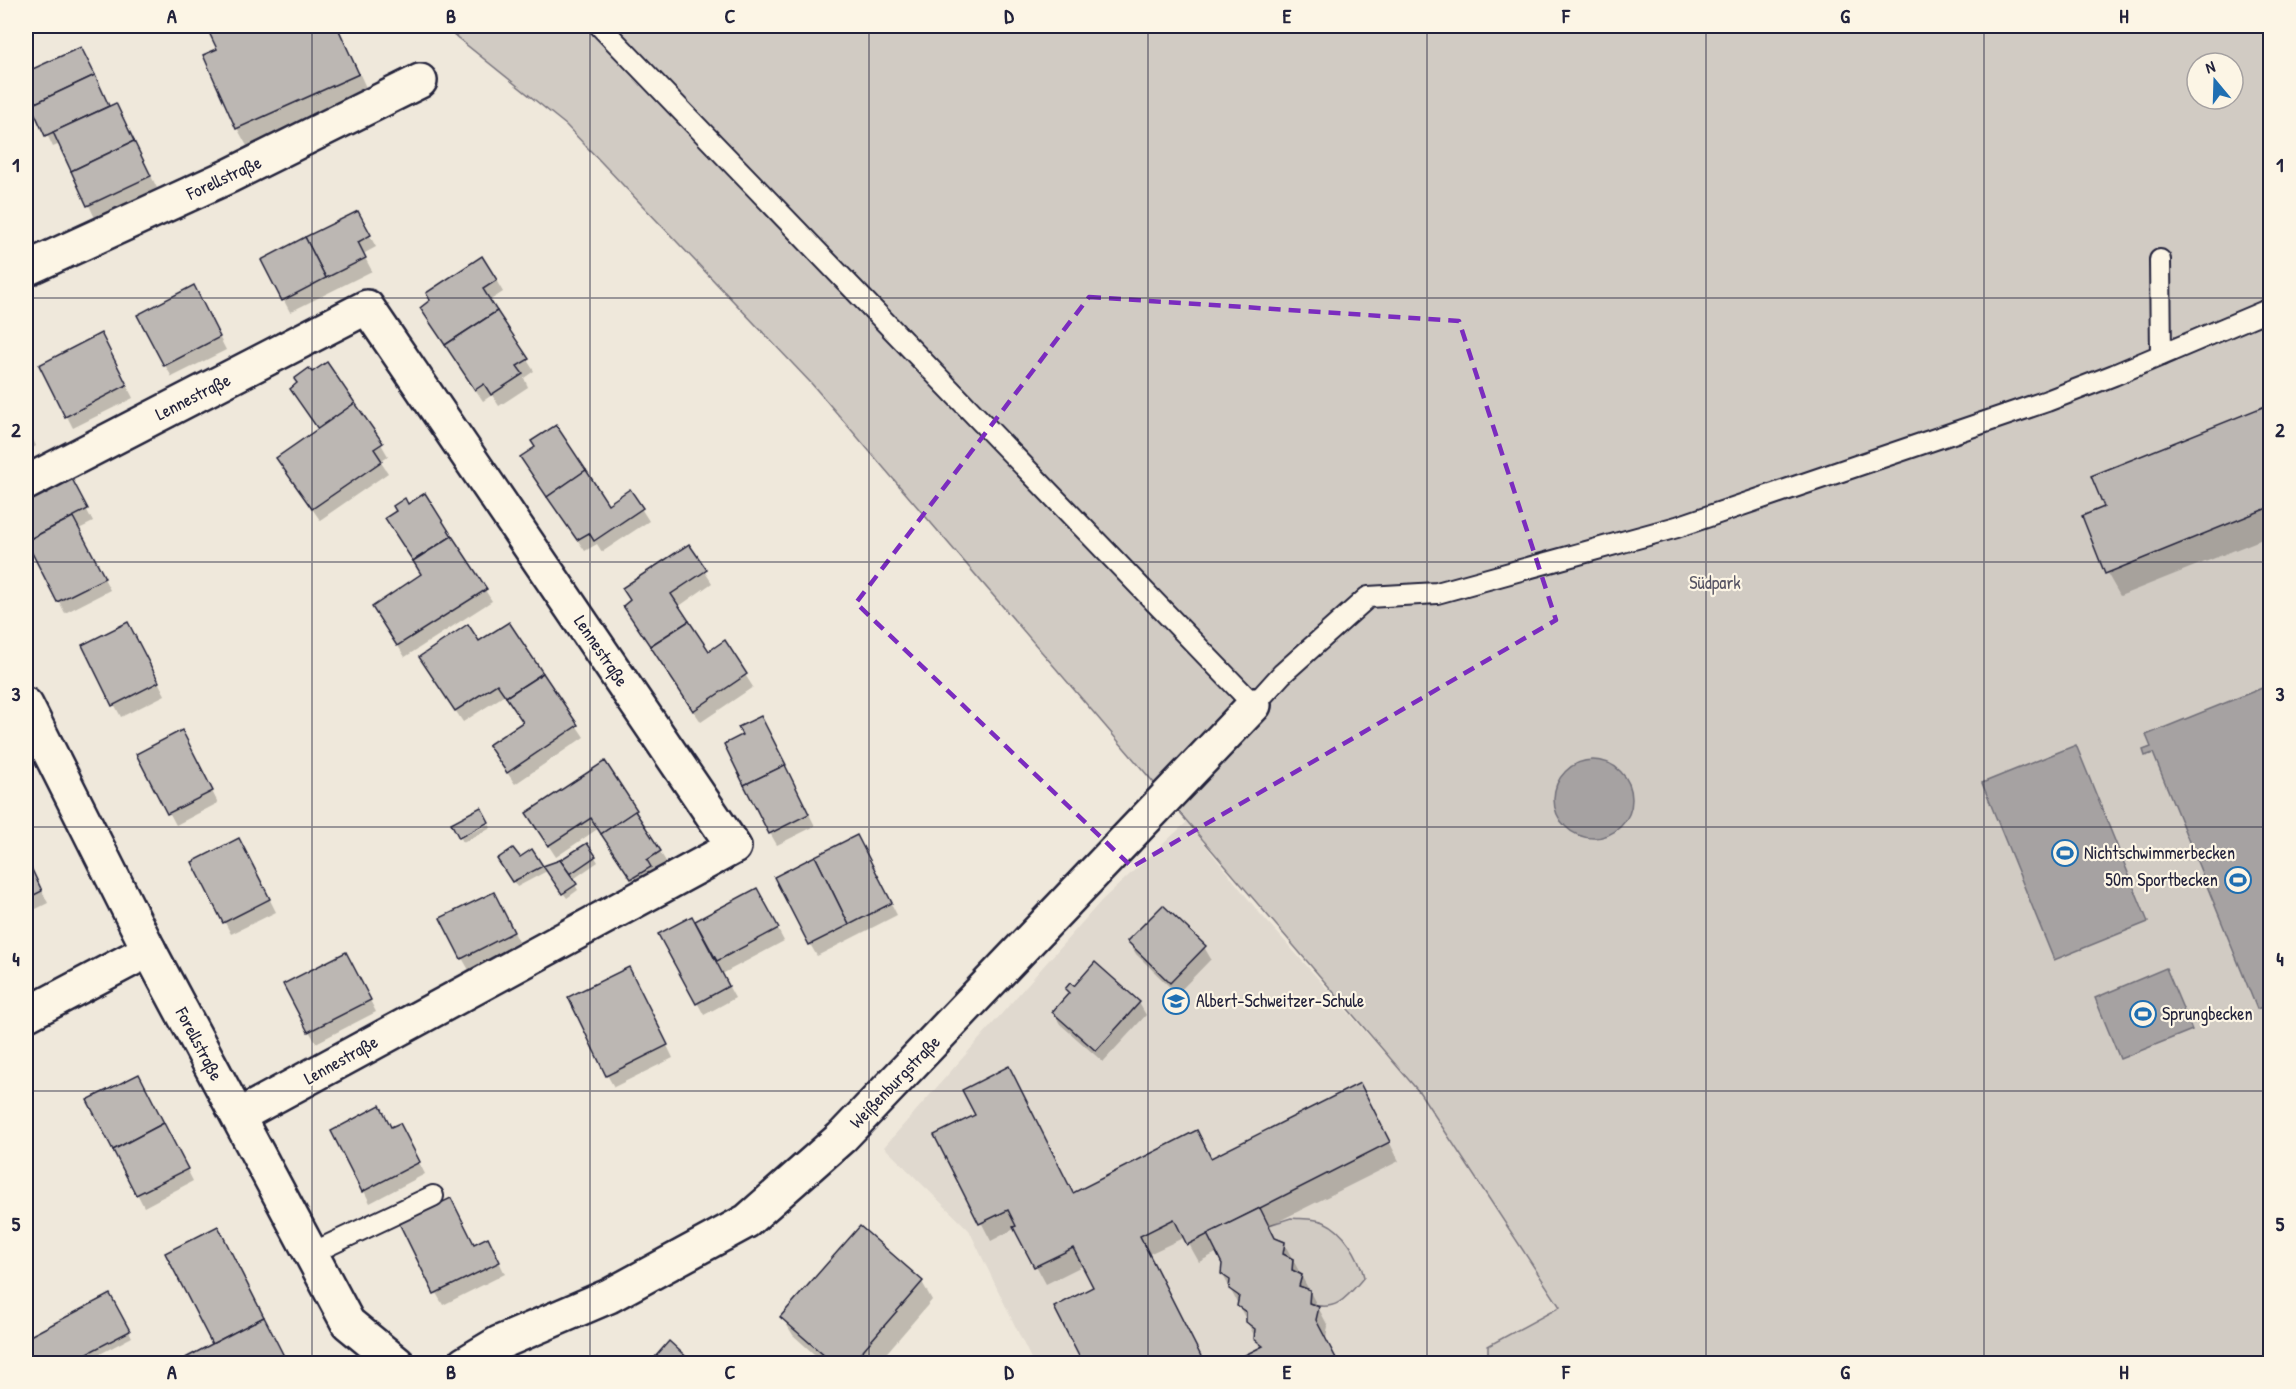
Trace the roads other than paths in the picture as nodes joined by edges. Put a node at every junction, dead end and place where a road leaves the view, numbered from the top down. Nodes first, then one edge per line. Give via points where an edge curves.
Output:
1 (600, 26) edge
2 (420, 81) dead end
3 (2160, 260) dead end
4 (26, 269) edge
5 (2271, 309) edge
6 (2161, 355) junction
7 (26, 483) edge
8 (26, 705) edge
9 (1254, 705) junction
10 (148, 950) junction
11 (26, 1015) edge
12 (238, 1116) junction
13 (433, 1196) dead end
14 (310, 1254) junction
15 (398, 1364) edge
16 (464, 1364) edge

1 - 9 lane
2 - 4 street, Forellstraße via 229,176
3 - 6 lane
5 - 6 lane
6 - 9 lane via 2047,401 1677,527 1437,592 1368,597
7 - 12 street, Lennestraße via 367,307 734,847
8 - 10 street, Forellstraße
9 - 16 street, Weißenburgstraße via 842,1137 747,1221 609,1296 499,1343
10 - 11 street
10 - 12 street, Forellstraße
12 - 14 street, Forellstraße
13 - 14 lane
14 - 15 street, Forellstraße via 348,1323

